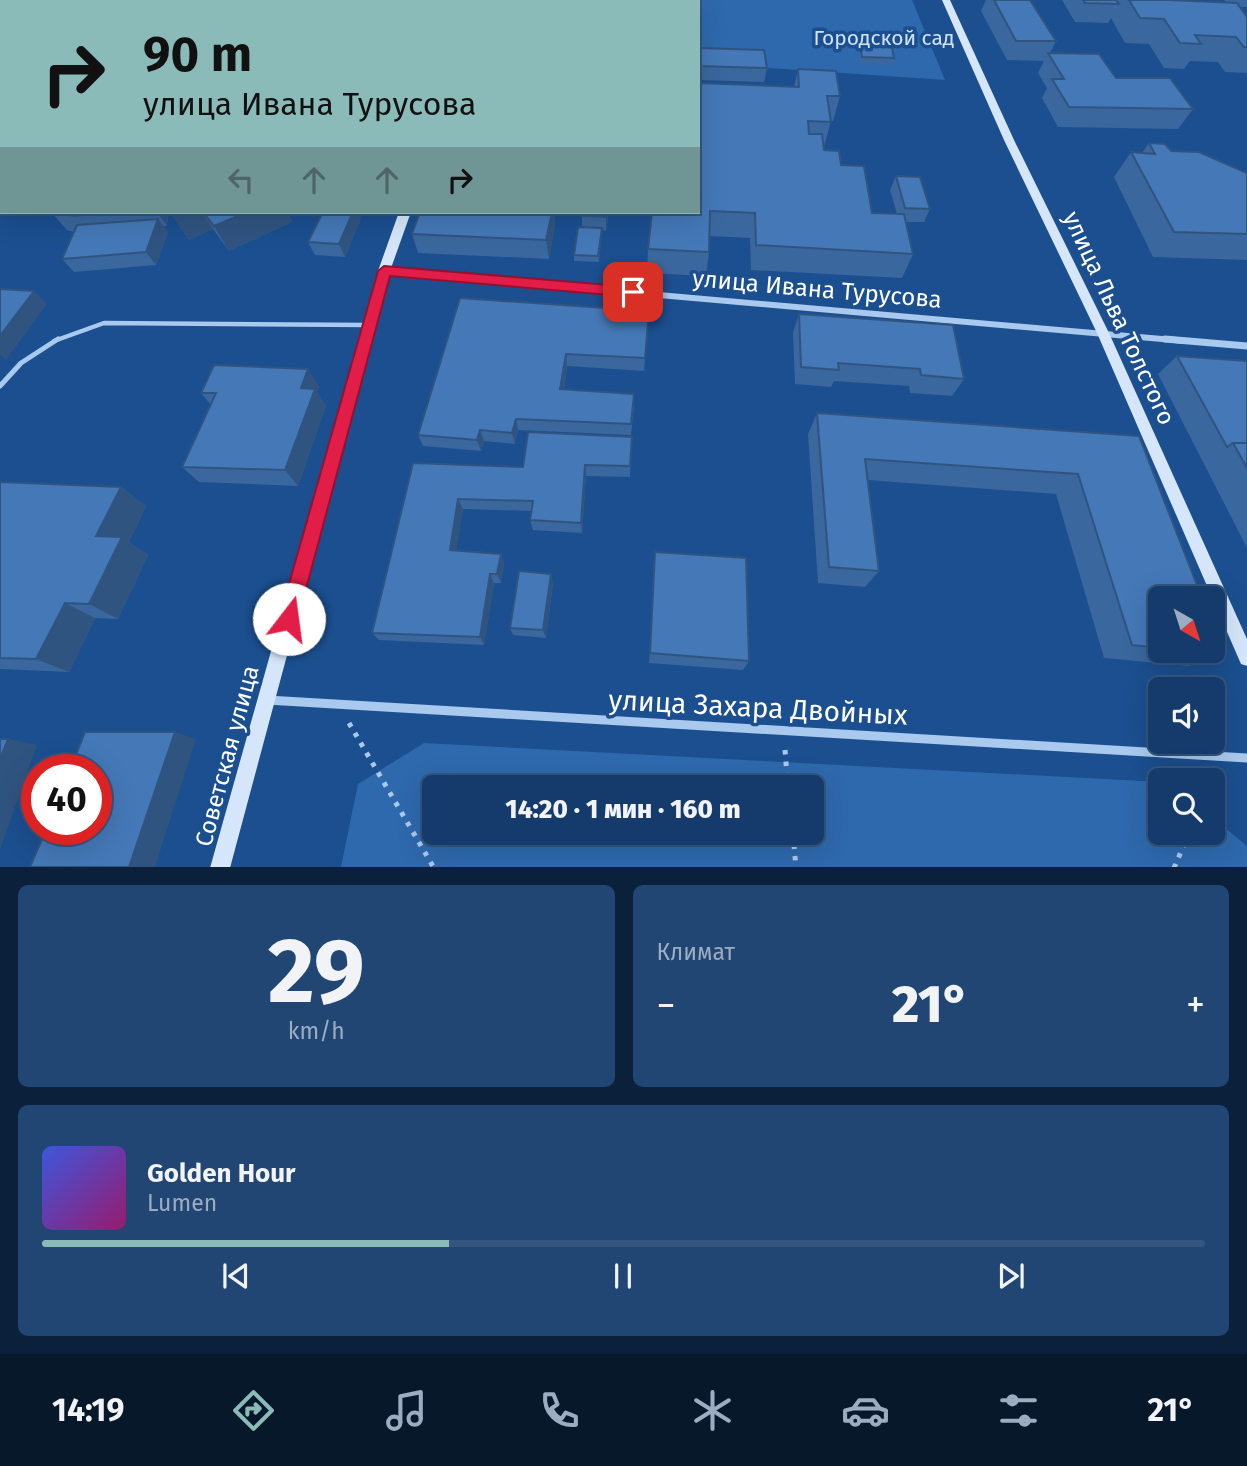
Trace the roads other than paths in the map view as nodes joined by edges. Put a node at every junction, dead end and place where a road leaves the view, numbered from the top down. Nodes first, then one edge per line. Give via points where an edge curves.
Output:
1 (946, 0) edge
2 (404, 214) edge
3 (384, 271) junction
4 (370, 325) junction
5 (1103, 333) junction
6 (1247, 346) edge
7 (0, 386) edge
8 (1247, 657) edge
9 (267, 700) junction
10 (1247, 758) edge
11 (220, 867) edge

1 - 5 street, улица Льва Толстого
2 - 3 street, Советская улица
3 - 4 street, Советская улица
3 - 5 street, улица Ивана Турусова
4 - 7 lane via 104,323 84,327 41,348
4 - 9 street, Советская улица
5 - 6 street, улица Ивана Турусова
5 - 8 street, улица Льва Толстого
9 - 10 street, улица Захара Двойных
9 - 11 street, Советская улица

